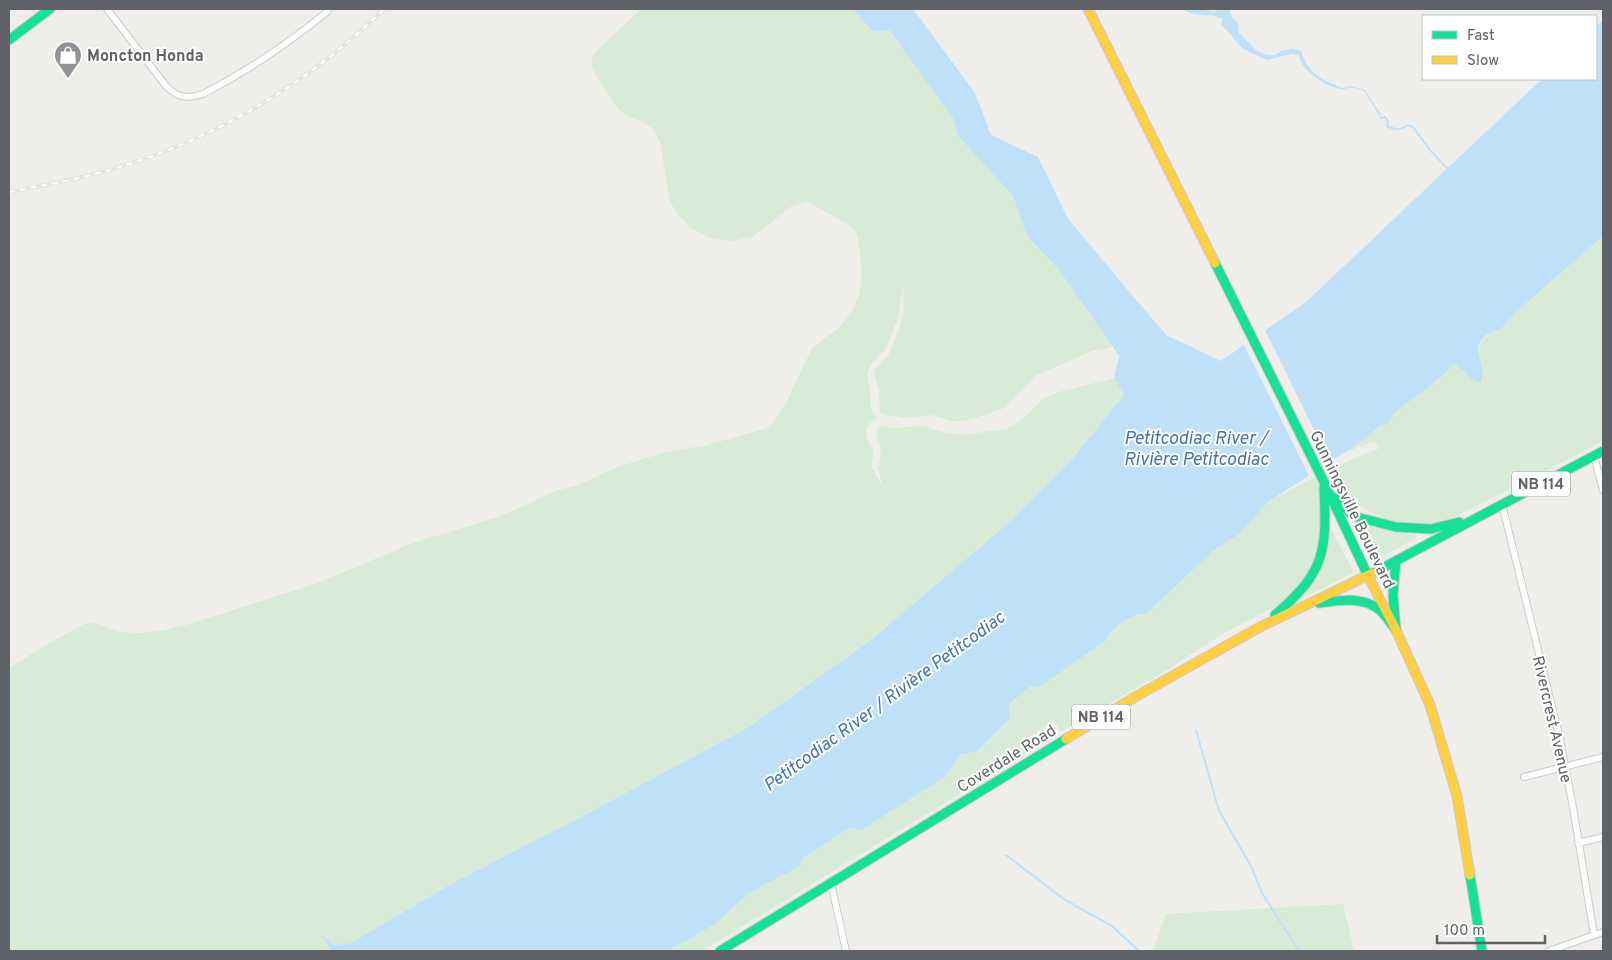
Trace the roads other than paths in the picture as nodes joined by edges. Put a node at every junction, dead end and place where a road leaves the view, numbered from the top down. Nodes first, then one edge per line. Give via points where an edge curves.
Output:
1 (50, 9) edge
2 (107, 9) edge
3 (1088, 9) edge
4 (328, 11) dead end
5 (10, 36) edge
6 (1603, 451) edge
7 (1594, 456) junction
8 (1324, 482) junction
9 (1603, 490) edge
10 (1502, 504) junction
11 (1341, 510) junction
12 (1478, 516) junction
13 (1396, 561) junction
14 (1368, 576) junction
15 (1305, 606) junction
16 (1260, 627) junction
17 (1396, 630) junction
18 (1603, 757) edge
19 (1565, 767) junction
20 (1524, 778) dead end
21 (1603, 838) edge
22 (1578, 843) junction
23 (831, 883) junction
24 (1603, 932) edge
25 (1594, 935) junction
26 (720, 951) edge
27 (846, 951) edge
28 (1482, 951) edge
29 (1549, 951) edge

1 - 5 main road
2 - 4 street via 166,86 184,97 203,94 256,64
3 - 8 main road, Gunningsville Boulevard
6 - 7 main road, NB 114
7 - 9 street
7 - 10 main road, NB 114
8 - 11 main road, Gunningsville Boulevard
8 - 16 main road via 1326,538 1313,577 1299,595
10 - 12 main road, NB 114
10 - 19 street, Rivercrest Avenue
11 - 12 main road via 1358,518 1411,528 1440,527
11 - 14 main road, Gunningsville Boulevard
12 - 13 main road, NB 114
13 - 14 main road, NB 114
13 - 17 main road via 1393,594
14 - 15 main road, Coverdale Road / NB 114
14 - 17 main road, Gunningsville Boulevard
15 - 16 main road, Coverdale Road / NB 114
15 - 17 main road via 1338,600 1371,604
16 - 23 main road, Coverdale Road / NB 114 via 1099,719
17 - 28 main road, Gunningsville Boulevard via 1430,705 1457,796
18 - 19 street
19 - 20 street
19 - 22 street, Rivercrest Avenue
21 - 22 street
22 - 25 street, Rivercrest Avenue
23 - 26 main road, Coverdale Road / NB 114
23 - 27 street
24 - 25 street
25 - 29 street

